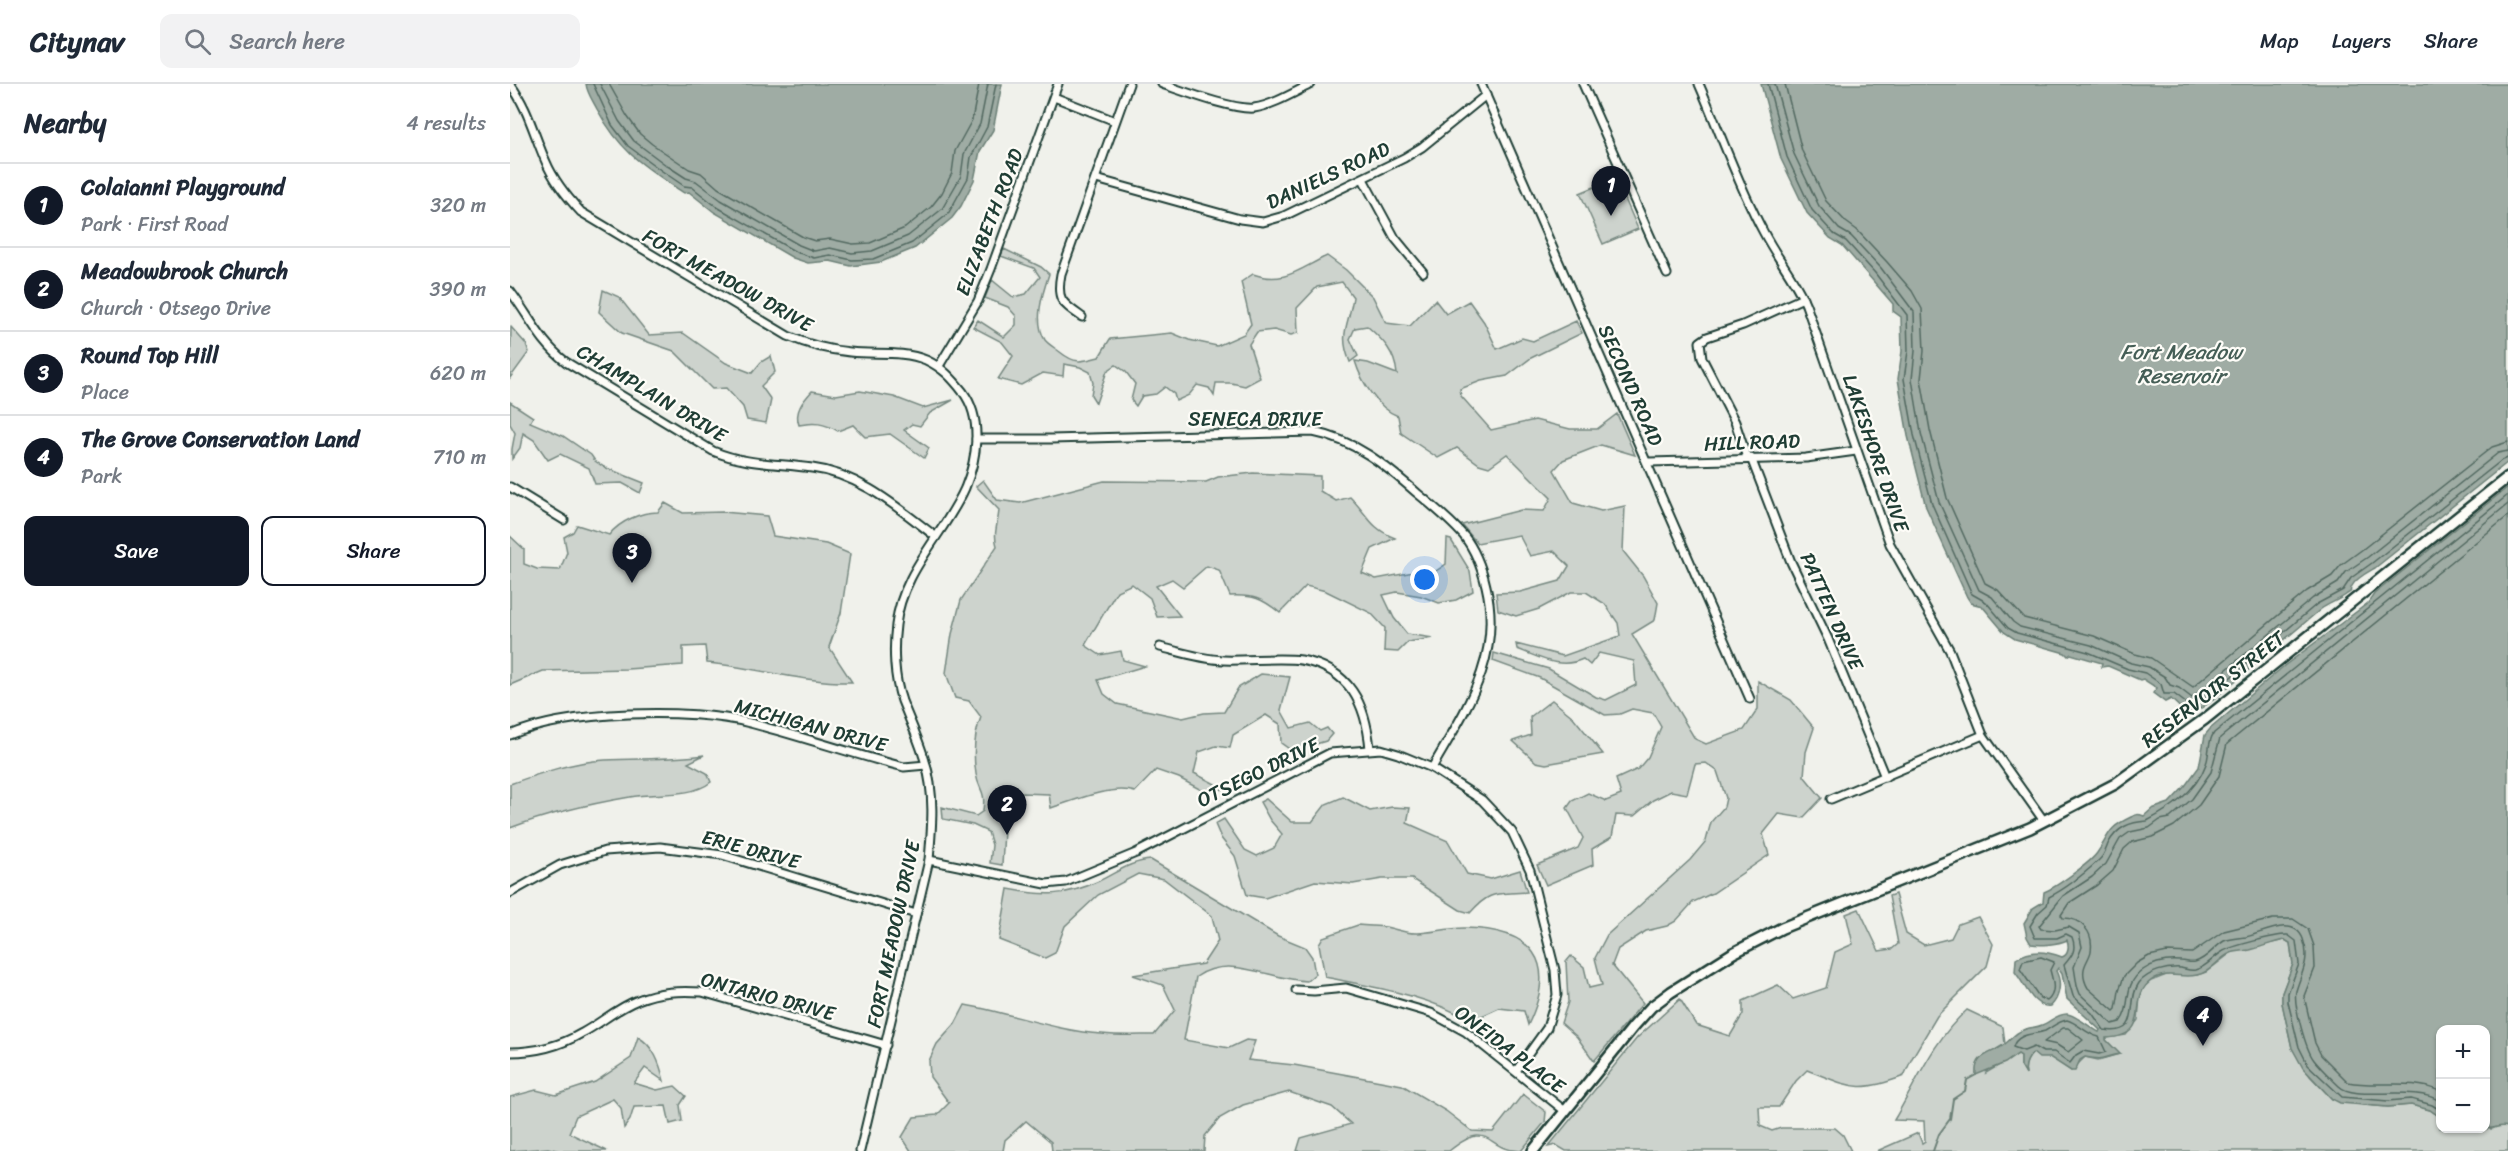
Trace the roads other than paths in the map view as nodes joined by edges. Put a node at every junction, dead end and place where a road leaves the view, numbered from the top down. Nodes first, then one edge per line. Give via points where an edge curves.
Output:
1 (510, 84) edge
2 (1059, 84) edge
3 (1130, 84) edge
4 (1162, 84) edge
5 (1311, 84) edge
6 (1481, 84) edge
7 (1583, 84) edge
8 (1699, 84) edge
9 (1486, 95) junction
10 (1054, 97) junction
11 (1115, 121) junction
12 (1096, 179) junction
13 (1363, 179) junction
14 (1423, 272) dead end
15 (1667, 274) dead end
16 (510, 291) edge
17 (1803, 298) junction
18 (1082, 317) dead end
19 (939, 366) junction
20 (976, 438) junction
21 (1856, 451) junction
22 (1749, 458) junction
23 (1649, 462) junction
24 (2508, 477) edge
25 (510, 487) edge
26 (564, 520) dead end
27 (935, 536) junction
28 (1160, 647) dead end
29 (1750, 699) dead end
30 (510, 735) edge
31 (1983, 735) junction
32 (1370, 749) junction
33 (926, 765) junction
34 (1432, 768) junction
35 (1885, 777) junction
36 (1831, 799) dead end
37 (2044, 821) junction
38 (929, 860) junction
39 (510, 892) edge
40 (916, 914) junction
41 (1296, 990) dead end
42 (886, 1045) junction
43 (510, 1052) edge
44 (1516, 1071) junction
45 (1565, 1111) junction
46 (860, 1151) edge
47 (1533, 1151) edge

1 - 19 street, FORT MEADOW DRIVE via 531,118 558,185 581,213 788,336 833,350 907,354
2 - 10 street, ELIZABETH ROAD
3 - 11 street
4 - 5 street via 1250,108
6 - 9 street, SECOND ROAD
7 - 15 street
8 - 17 street, LAKESHORE DRIVE via 1764,232
9 - 13 street, DANIELS ROAD via 1422,147
9 - 23 street, SECOND ROAD
10 - 11 street
10 - 19 street, ELIZABETH ROAD via 978,301
11 - 12 street
12 - 13 street, DANIELS ROAD via 1263,222
12 - 18 street via 1058,289 1062,302
13 - 14 street via 1395,238
16 - 27 street, CHAMPLAIN DRIVE via 550,350 713,451 759,464 844,475 888,500
17 - 21 street, LAKESHORE DRIVE
17 - 22 street, PATTEN DRIVE via 1700,342 1702,358
19 - 20 street, FORT MEADOW DRIVE via 967,398 976,424
20 - 27 street, FORT MEADOW DRIVE via 965,487
20 - 34 street, SENECA DRIVE via 1312,432 1334,436 1382,463 1464,537 1482,570 1491,609 1488,650 1476,690
21 - 22 street, HILL ROAD via 1812,457
21 - 31 street, LAKESHORE DRIVE via 1890,544 1950,651
22 - 23 street, HILL ROAD
22 - 35 street, PATTEN DRIVE
23 - 29 street, SECOND ROAD
24 - 37 street, RESERVOIR STREET via 2165,750 2098,795
25 - 26 street
27 - 33 street, FORT MEADOW DRIVE via 900,603 895,643 902,700
28 - 32 street via 1220,660 1299,660 1333,672 1356,695 1365,711
30 - 33 street, MICHIGAN DRIVE via 579,718 713,716 749,722 903,767
31 - 35 street
31 - 37 street, LAKESHORE DRIVE
32 - 34 street, OTSEGO DRIVE via 1382,749
32 - 38 street, OTSEGO DRIVE via 1330,753 1314,759 1136,852 1066,882 1046,884
33 - 38 street, FORT MEADOW DRIVE via 932,802
34 - 44 street, OTSEGO DRIVE via 1471,792 1503,820 1519,844 1534,884 1557,995 1547,1028
35 - 36 street
37 - 45 street, RESERVOIR STREET via 1765,936 1671,992 1633,1027
38 - 40 street, FORT MEADOW DRIVE
39 - 40 street, ERIE DRIVE via 560,865 597,853 660,847 722,855
40 - 42 street, FORT MEADOW DRIVE
41 - 44 street, ONEIDA PLACE via 1346,988 1431,1013 1466,1032
42 - 43 street, ONTARIO DRIVE via 702,992 672,991 638,999 554,1046
42 - 46 street, FORT MEADOW DRIVE
44 - 45 street, ONEIDA PLACE
45 - 47 street, RESERVOIR STREET

